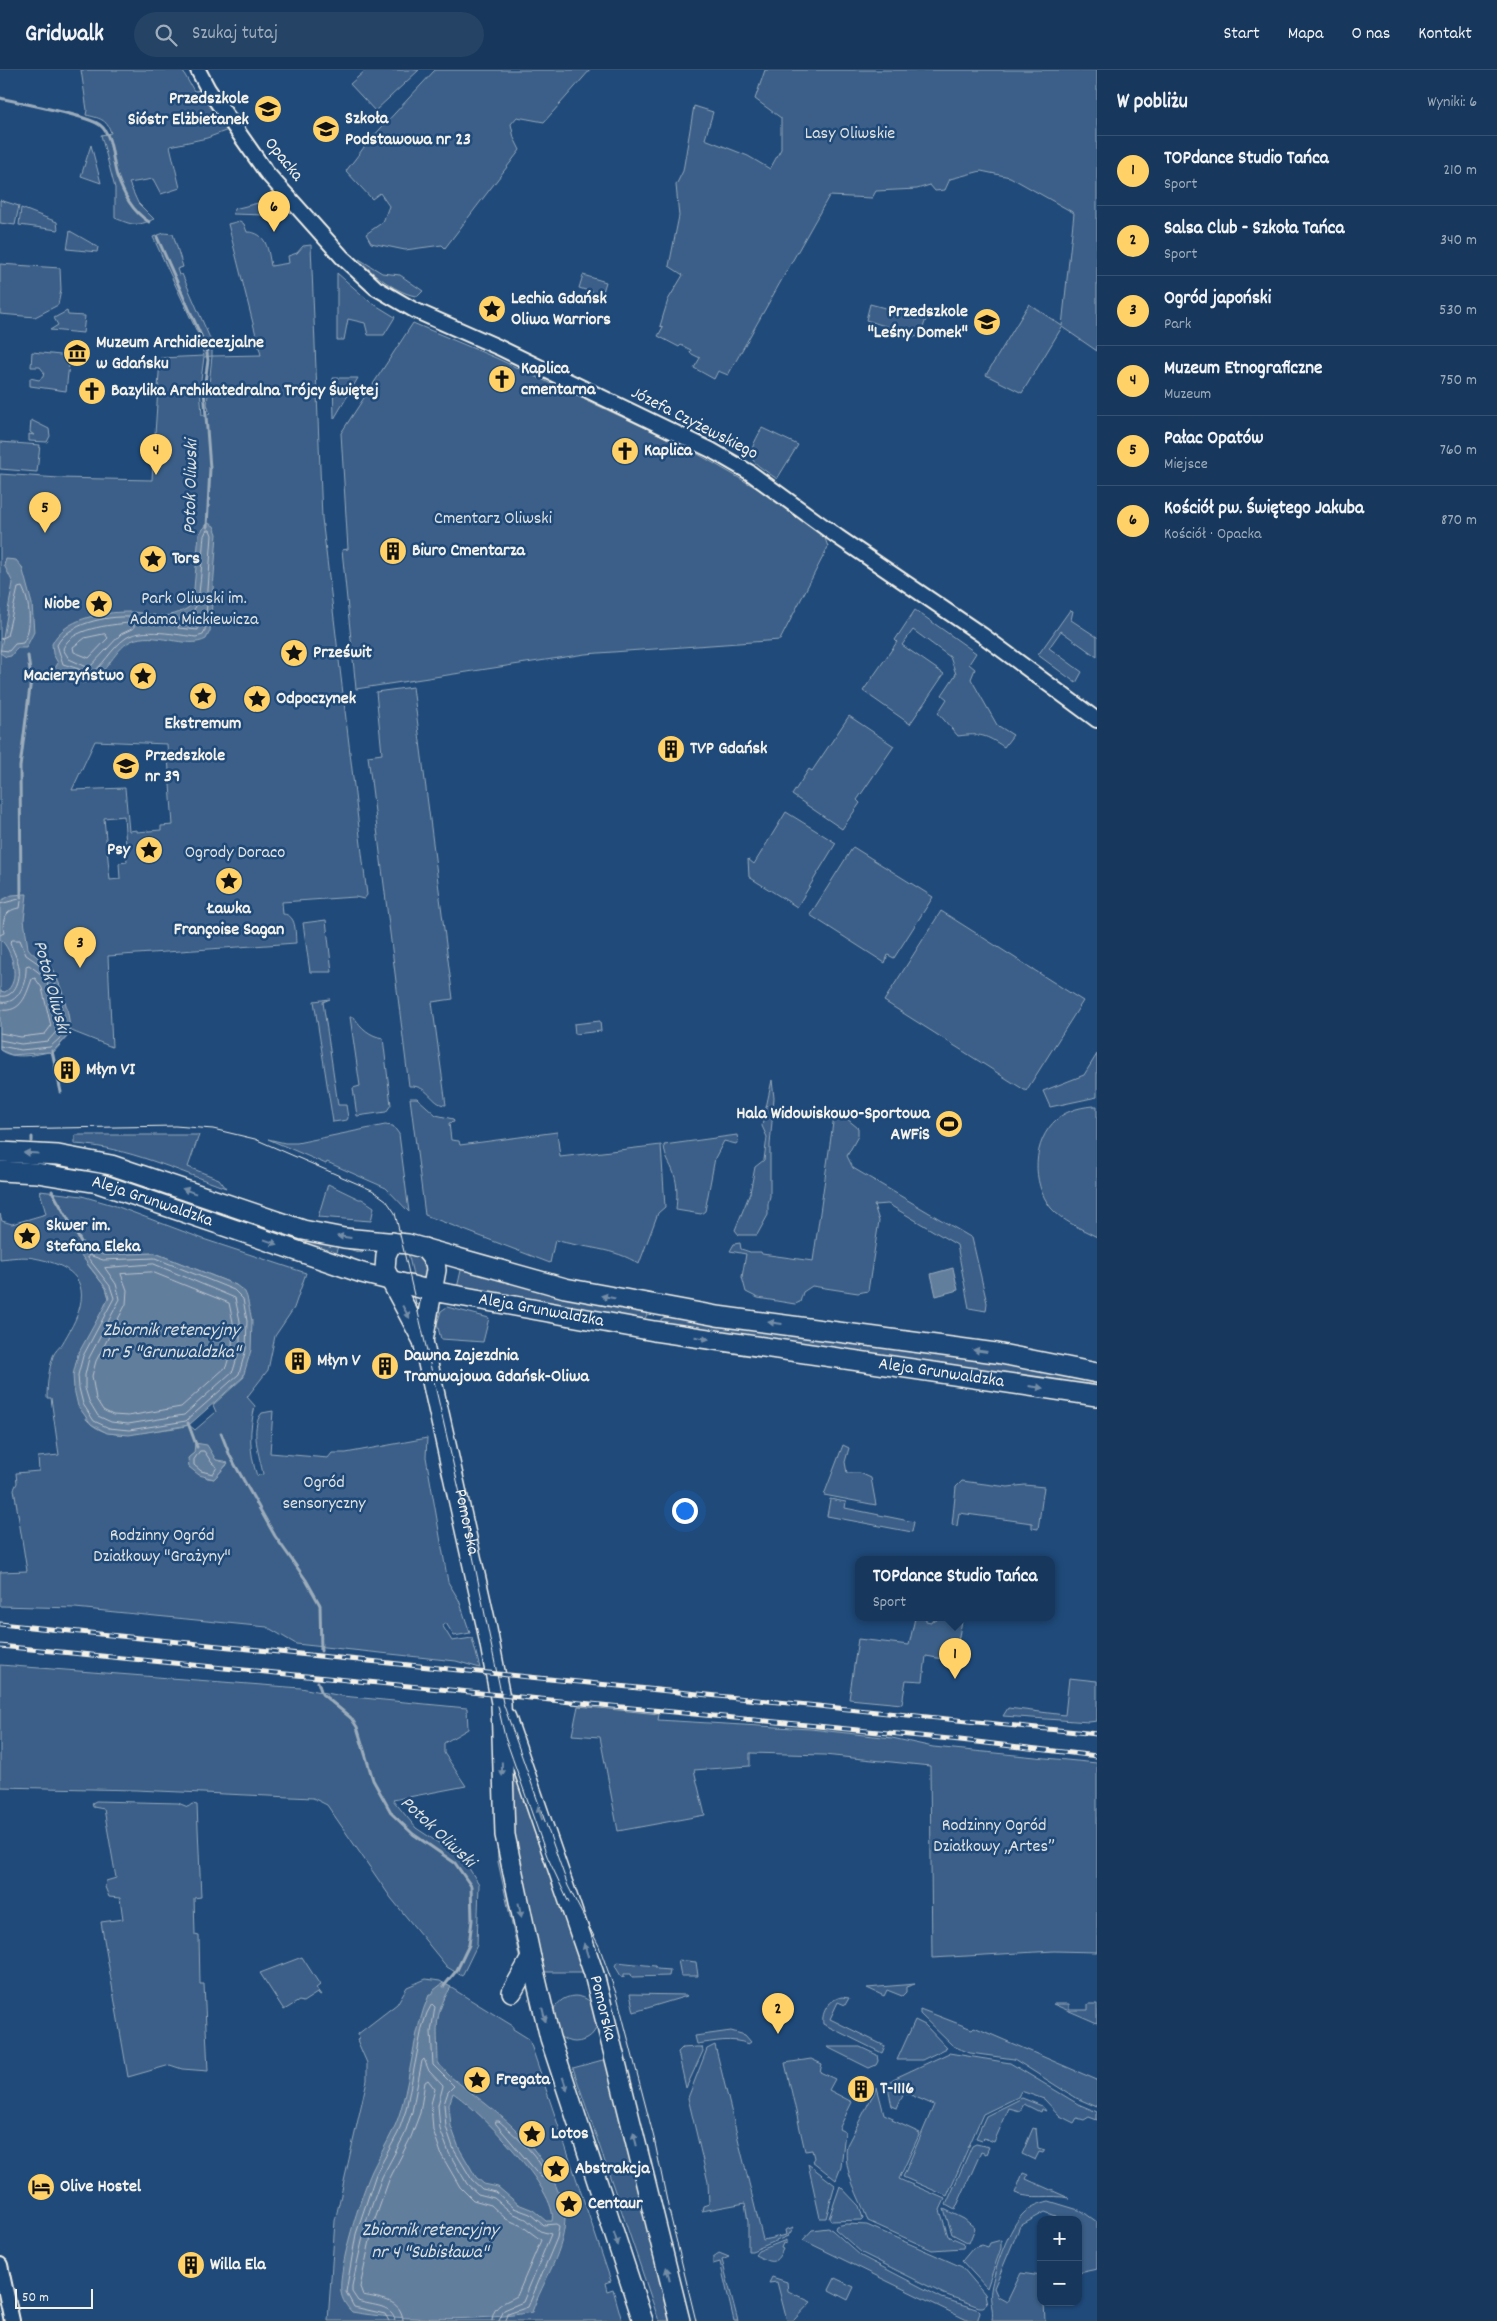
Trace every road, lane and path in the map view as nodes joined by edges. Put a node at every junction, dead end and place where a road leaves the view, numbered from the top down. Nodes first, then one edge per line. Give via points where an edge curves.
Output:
1 (198, 70) edge
2 (330, 245) joint
3 (1097, 720) edge
4 (0, 1152) edge
5 (0, 1171) edge
6 (392, 1242) junction
7 (424, 1248) junction
8 (390, 1281) junction
9 (432, 1291) junction
10 (423, 1341) junction
11 (1097, 1373) edge
12 (1097, 1396) edge
13 (501, 1703) junction
14 (531, 1958) junction
15 (512, 1992) dead end
16 (0, 2264) edge
17 (12, 2321) edge
18 (643, 2321) edge
19 (680, 2321) edge

1 - 2 street, Opacka via 266,172
2 - 3 street, Józefa Czyżewskiego via 376,288 397,302 498,347 711,450 749,472
6 -> 4 main road, Aleja Grunwaldzka via 303,1230 94,1161 58,1155
5 -> 8 main road, Aleja Grunwaldzka via 53,1175 106,1185
6 - 7 main road, Aleja Grunwaldzka
6 - 8 main road, Pomorska via 384,1263
7 - 9 main road, Pomorska via 435,1262
11 -> 7 main road, Aleja Grunwaldzka via 996,1353 656,1306 565,1288
8 - 9 main road, Aleja Grunwaldzka
8 -> 10 main road, Pomorska
9 - 10 main road, Pomorska
9 -> 12 main road, Aleja Grunwaldzka via 654,1331
10 - 13 main road, Pomorska
13 -> 14 main road, Pomorska via 505,1835
19 -> 13 main road, Pomorska via 594,1974
14 - 15 main road
14 -> 18 main road, Pomorska via 553,2047
16 - 17 street

